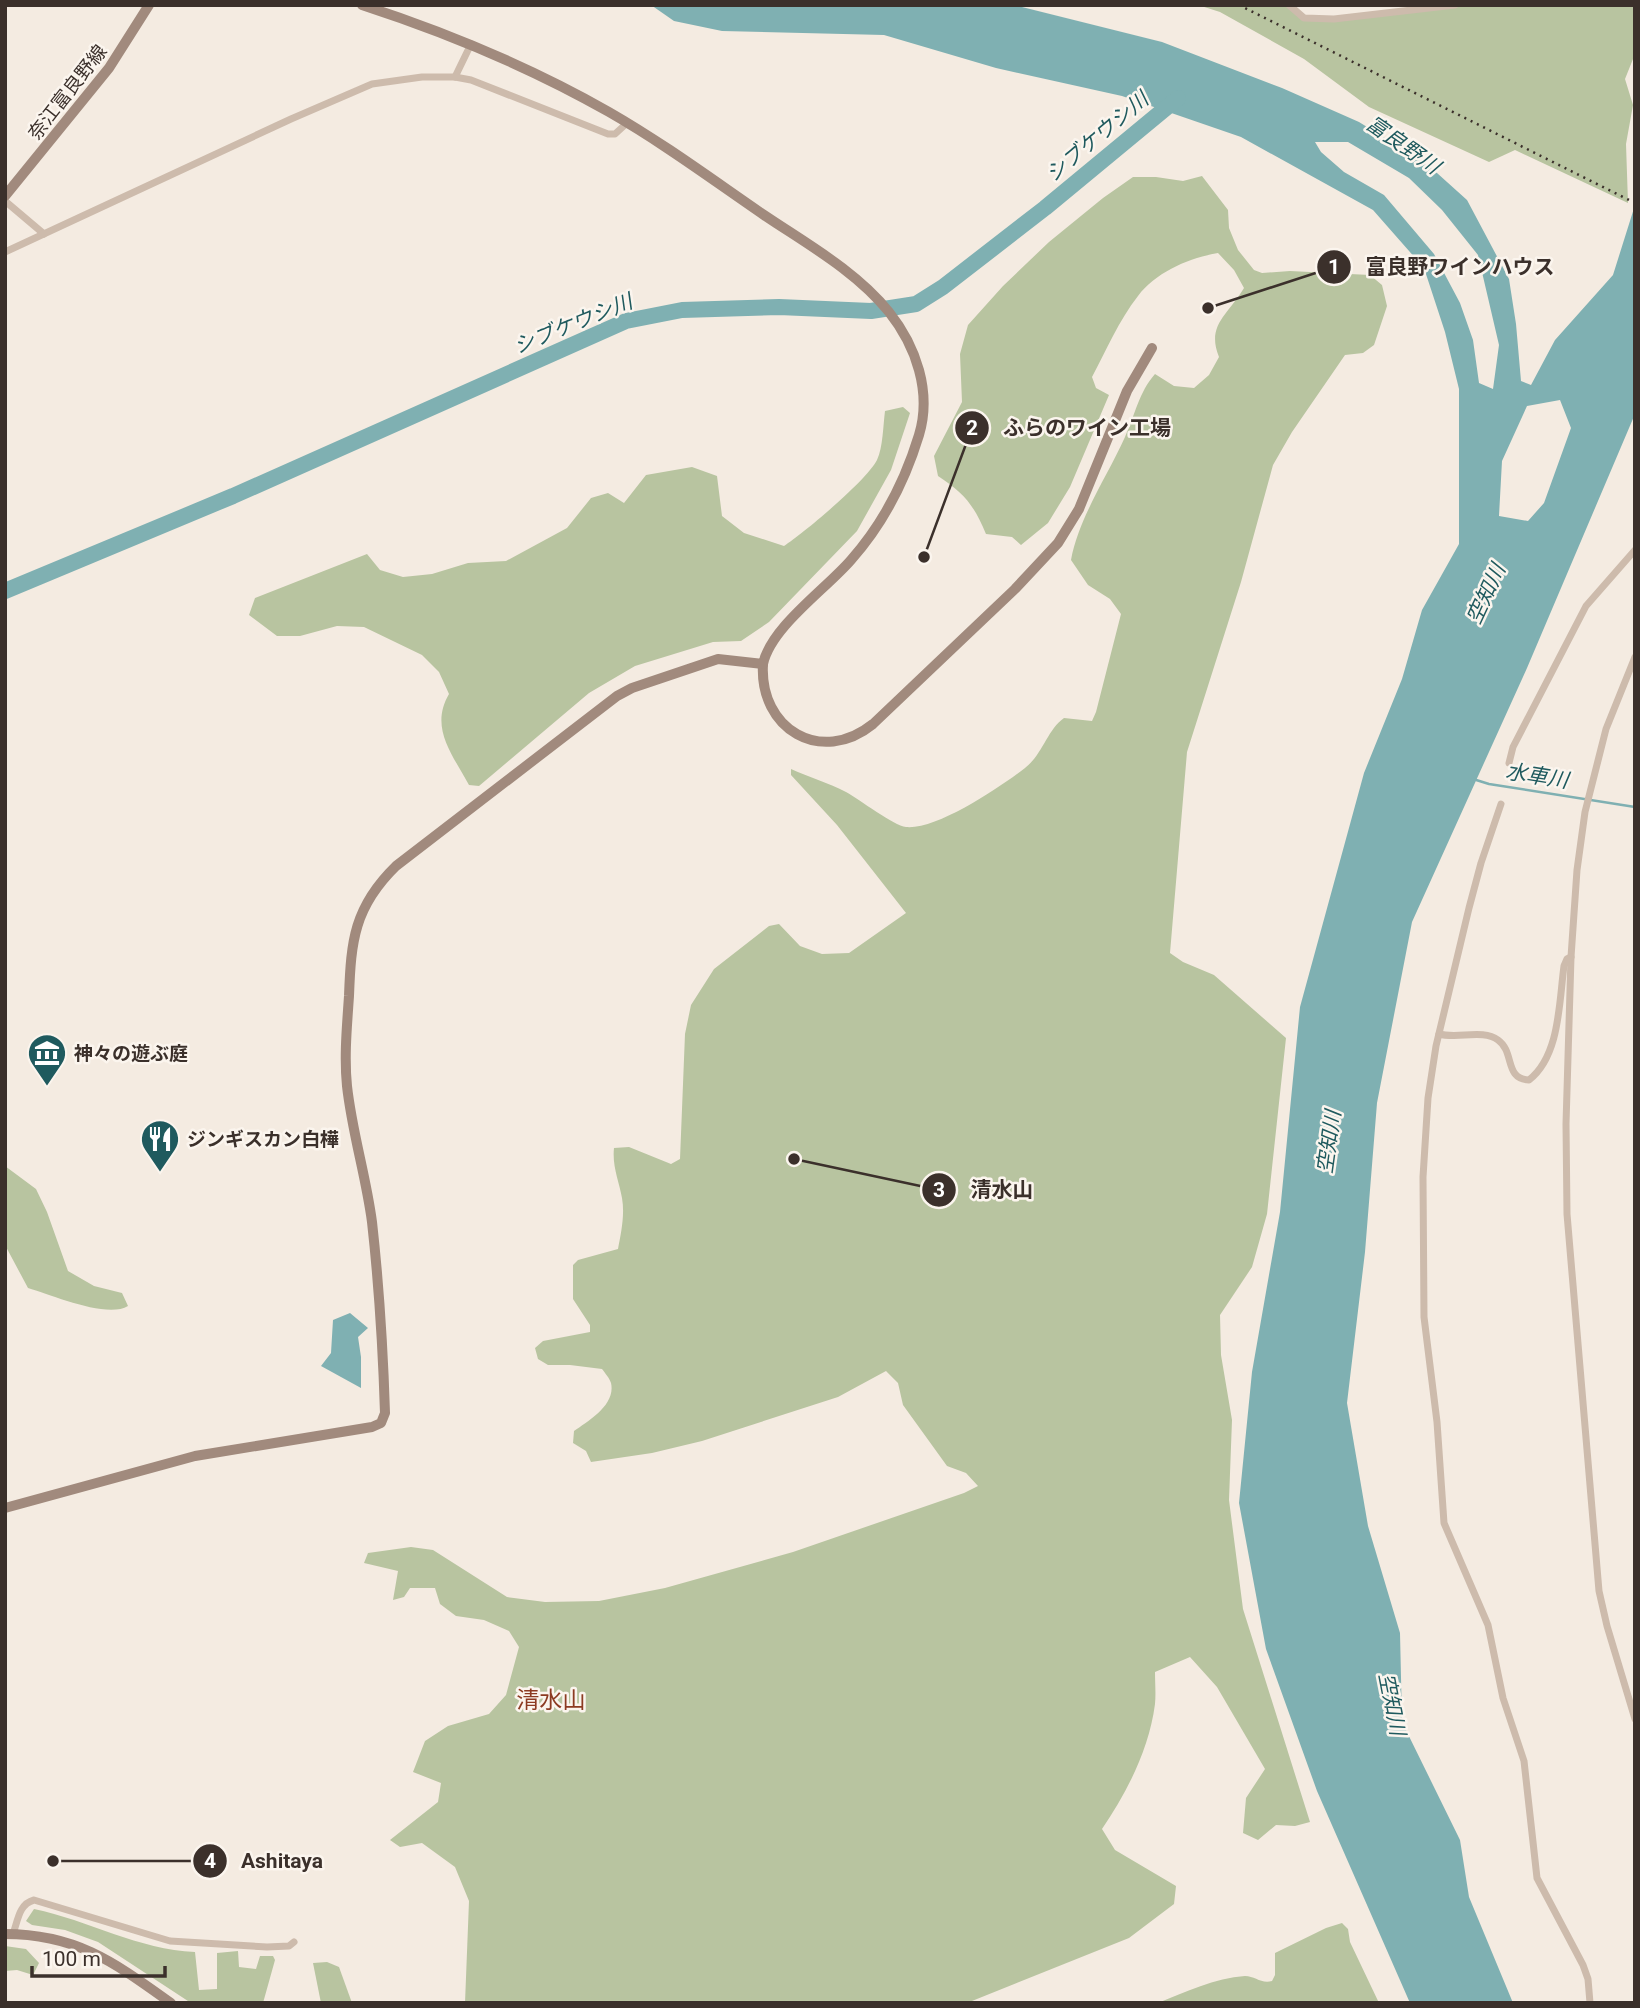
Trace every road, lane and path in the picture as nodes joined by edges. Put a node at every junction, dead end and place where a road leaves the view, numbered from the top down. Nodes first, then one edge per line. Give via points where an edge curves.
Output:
1 (149, 5) edge
2 (362, 5) edge
3 (1289, 5) edge
4 (1455, 5) edge
5 (471, 44) junction
6 (455, 77) junction
7 (627, 123) junction
8 (5, 196) edge
9 (5, 201) edge
10 (44, 234) junction
11 (5, 252) edge
12 (1152, 348) dead end
13 (1635, 550) edge
14 (1635, 656) edge
15 (763, 664) junction
16 (1509, 762) dead end
17 (1501, 804) dead end
18 (1571, 957) junction
19 (1439, 1034) junction
20 (5, 1508) edge
21 (1635, 1719) edge
22 (9, 1934) edge
23 (294, 1942) dead end
24 (171, 2003) edge
25 (1590, 2003) edge

1 - 8 street, 奈江富良野線 via 109,68
2 - 5 street
3 - 4 street via 1304,18 1334,19
5 - 6 street
5 - 7 street via 564,87
6 - 7 street via 608,134 615,134
6 - 10 street via 389,80 354,90
7 - 15 street via 862,284 889,313 917,363 924,401 919,436 879,524 778,634
9 - 10 street
10 - 11 street
12 - 15 street via 1127,391 1079,509 1058,543 873,724 857,736 837,742 814,741 794,733 778,719 767,700
13 - 16 street via 1586,606
14 - 18 street via 1606,729 1585,812
15 - 20 street via 718,659 617,696 396,866 365,902 352,943 346,1068 374,1245 385,1413 381,1423 195,1456
17 - 19 street via 1481,863
18 - 19 street via 1564,965 1552,1041 1545,1060 1529,1080 1514,1075 1503,1044 1496,1038
18 - 21 street via 1565,1168 1573,1293 1599,1591
19 - 25 street via 1427,1098 1422,1233 1424,1317 1444,1523 1488,1625 1499,1682 1524,1761 1538,1878 1583,1965
22 - 23 street via 26,1902 34,1900 170,1941 267,1947
22 - 24 street via 61,1940 94,1951

